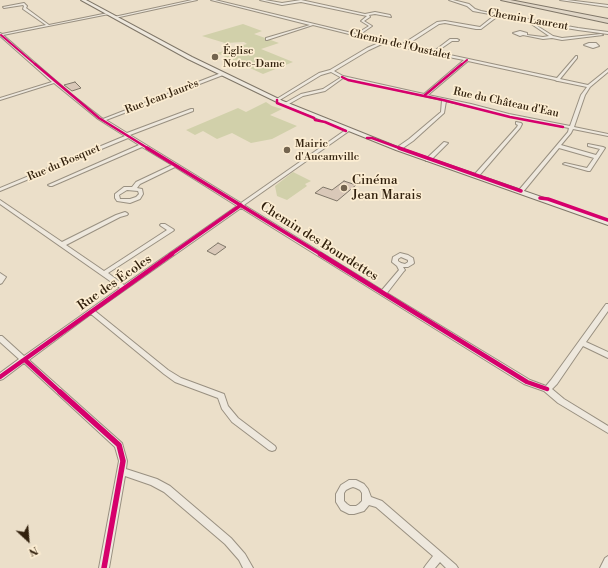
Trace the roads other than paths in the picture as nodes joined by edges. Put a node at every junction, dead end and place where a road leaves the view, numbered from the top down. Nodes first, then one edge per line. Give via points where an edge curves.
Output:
1 (83, 0) edge
2 (196, 0) edge
3 (212, 0) edge
4 (261, 0) edge
5 (450, 0) edge
6 (503, 0) edge
7 (516, 0) edge
8 (561, 0) edge
9 (608, 6) edge
10 (0, 8) edge
11 (108, 14) junction
12 (366, 14) junction
13 (498, 14) junction
14 (390, 16) dead end
15 (115, 17) junction
16 (526, 19) junction
17 (608, 20) edge
18 (312, 24) junction
19 (48, 25) junction
20 (608, 33) edge
21 (0, 35) edge
22 (356, 35) junction
23 (524, 35) dead end
24 (552, 37) junction
25 (574, 38) junction
26 (267, 39) dead end
27 (457, 40) dead end
28 (383, 42) junction
29 (587, 44) dead end
30 (402, 46) junction
31 (434, 53) junction
32 (576, 57) dead end
33 (467, 60) junction
34 (608, 70) edge
35 (331, 72) junction
36 (222, 74) junction
37 (342, 77) junction
38 (557, 80) junction
39 (54, 82) junction
40 (589, 86) junction
41 (294, 90) junction
42 (306, 94) junction
43 (425, 95) junction
44 (0, 99) edge
45 (444, 99) junction
46 (277, 100) junction
47 (286, 104) junction
48 (192, 110) dead end
49 (102, 120) junction
50 (517, 123) dead end
51 (572, 127) junction
52 (348, 130) junction
53 (127, 135) junction
54 (608, 135) edge
55 (446, 144) dead end
56 (142, 145) junction
57 (590, 145) dead end
58 (559, 146) junction
59 (398, 149) junction
60 (597, 157) junction
61 (428, 160) junction
62 (564, 164) dead end
63 (176, 165) junction
64 (476, 176) junction
65 (50, 185) dead end
66 (134, 188) dead end
67 (0, 190) edge
68 (521, 191) junction
69 (0, 202) edge
70 (241, 205) junction
71 (125, 214) dead end
72 (608, 223) edge
73 (163, 225) dead end
74 (63, 244) junction
75 (399, 265) dead end
76 (104, 273) junction
77 (0, 275) edge
78 (0, 282) edge
79 (126, 288) junction
80 (383, 293) junction
81 (608, 306) edge
82 (91, 311) junction
83 (0, 338) edge
84 (582, 343) junction
85 (608, 355) edge
86 (25, 360) junction
87 (0, 378) edge
88 (547, 389) junction
89 (608, 430) edge
90 (272, 448) dead end
91 (122, 471) junction
92 (367, 500) dead end
93 (439, 556) junction
94 (608, 561) edge
95 (104, 568) edge
96 (248, 568) edge
97 (429, 568) edge
98 (453, 568) edge
99 (605, 568) edge

1 - 11 main road
2 - 15 street
3 - 18 street, Chemin de l'Oustalet
4 - 12 street via 282,4 301,1
5 - 13 street, Chemin Laurent via 468,5 477,11
6 - 17 highway
7 - 17 highway
8 - 9 street
10 - 19 street via 23,4 26,6 24,8
11 - 15 main road
11 - 19 street
12 - 14 street
12 - 22 street via 369,16 362,21 371,26
13 - 16 street, Chemin Laurent
13 - 30 street via 481,28 438,23
15 - 36 main road
16 - 20 street, Chemin Laurent
16 - 24 street
18 - 22 street, Chemin de l'Oustalet
18 - 26 street
19 - 21 street
20 - 25 street
21 - 39 street, Chemin des Bourdettes
22 - 28 street, Chemin de l'Oustalet
23 - 24 street
24 - 25 street
25 - 29 street
27 - 31 street via 451,40
28 - 30 street, Chemin de l'Oustalet
28 - 35 street
30 - 31 street, Chemin de l'Oustalet
31 - 33 street, Chemin de l'Oustalet
32 - 38 street
33 - 38 street, Chemin de l'Oustalet
33 - 43 street
34 - 40 street
35 - 37 street, Rue du Château d'Eau
35 - 41 street via 320,74
36 - 46 main road
36 - 49 street, Rue Jean Jaurès
37 - 42 street via 321,91
37 - 43 street, Rue du Château d'Eau
38 - 40 street, Chemin de l'Oustalet
39 - 44 street
39 - 49 street, Chemin des Bourdettes
40 - 51 street via 583,95
41 - 42 street
41 - 46 street
42 - 47 street
43 - 45 street, Rue du Château d'Eau
45 - 51 street, Rue du Château d'Eau
45 - 59 street via 443,112
46 - 47 main road
47 - 52 main road
48 - 53 street, Rue du Bosquet
49 - 53 street, Chemin des Bourdettes
50 - 64 street via 520,124 519,127
51 - 54 street, Rue du Château d'Eau
51 - 58 street
52 - 59 main road
52 - 70 street, Rue des Écoles
53 - 56 street, Chemin des Bourdettes
53 - 67 street, Rue du Bosquet
55 - 61 street
56 - 63 street, Chemin des Bourdettes
56 - 65 street
57 - 60 street via 603,148
58 - 60 street
58 - 68 street
59 - 61 main road
60 - 62 street via 588,170
61 - 64 main road
63 - 66 street via 138,183
63 - 70 street, Chemin des Bourdettes
64 - 68 main road
68 - 72 main road
69 - 74 street
70 - 79 street, Rue des Écoles
70 - 80 street, Chemin des Bourdettes
71 - 74 street
73 - 76 street via 171,230
74 - 76 street
75 - 80 street via 402,270
76 - 79 street
77 - 78 street via 3,277
79 - 82 street, Rue des Écoles
80 - 88 street, Chemin des Bourdettes via 527,382
81 - 84 street
82 - 86 street, Rue des Écoles
82 - 90 street via 178,380 221,396 225,408 235,420
83 - 86 street
84 - 85 street
84 - 88 street
86 - 87 street, Rue des Écoles
86 - 91 street via 119,445 123,461
88 - 89 street, Chemin des Bourdettes via 561,401
91 - 95 street
91 - 96 street via 167,489 228,541
92 - 93 street via 379,504
93 - 97 street
93 - 98 street
94 - 99 street

